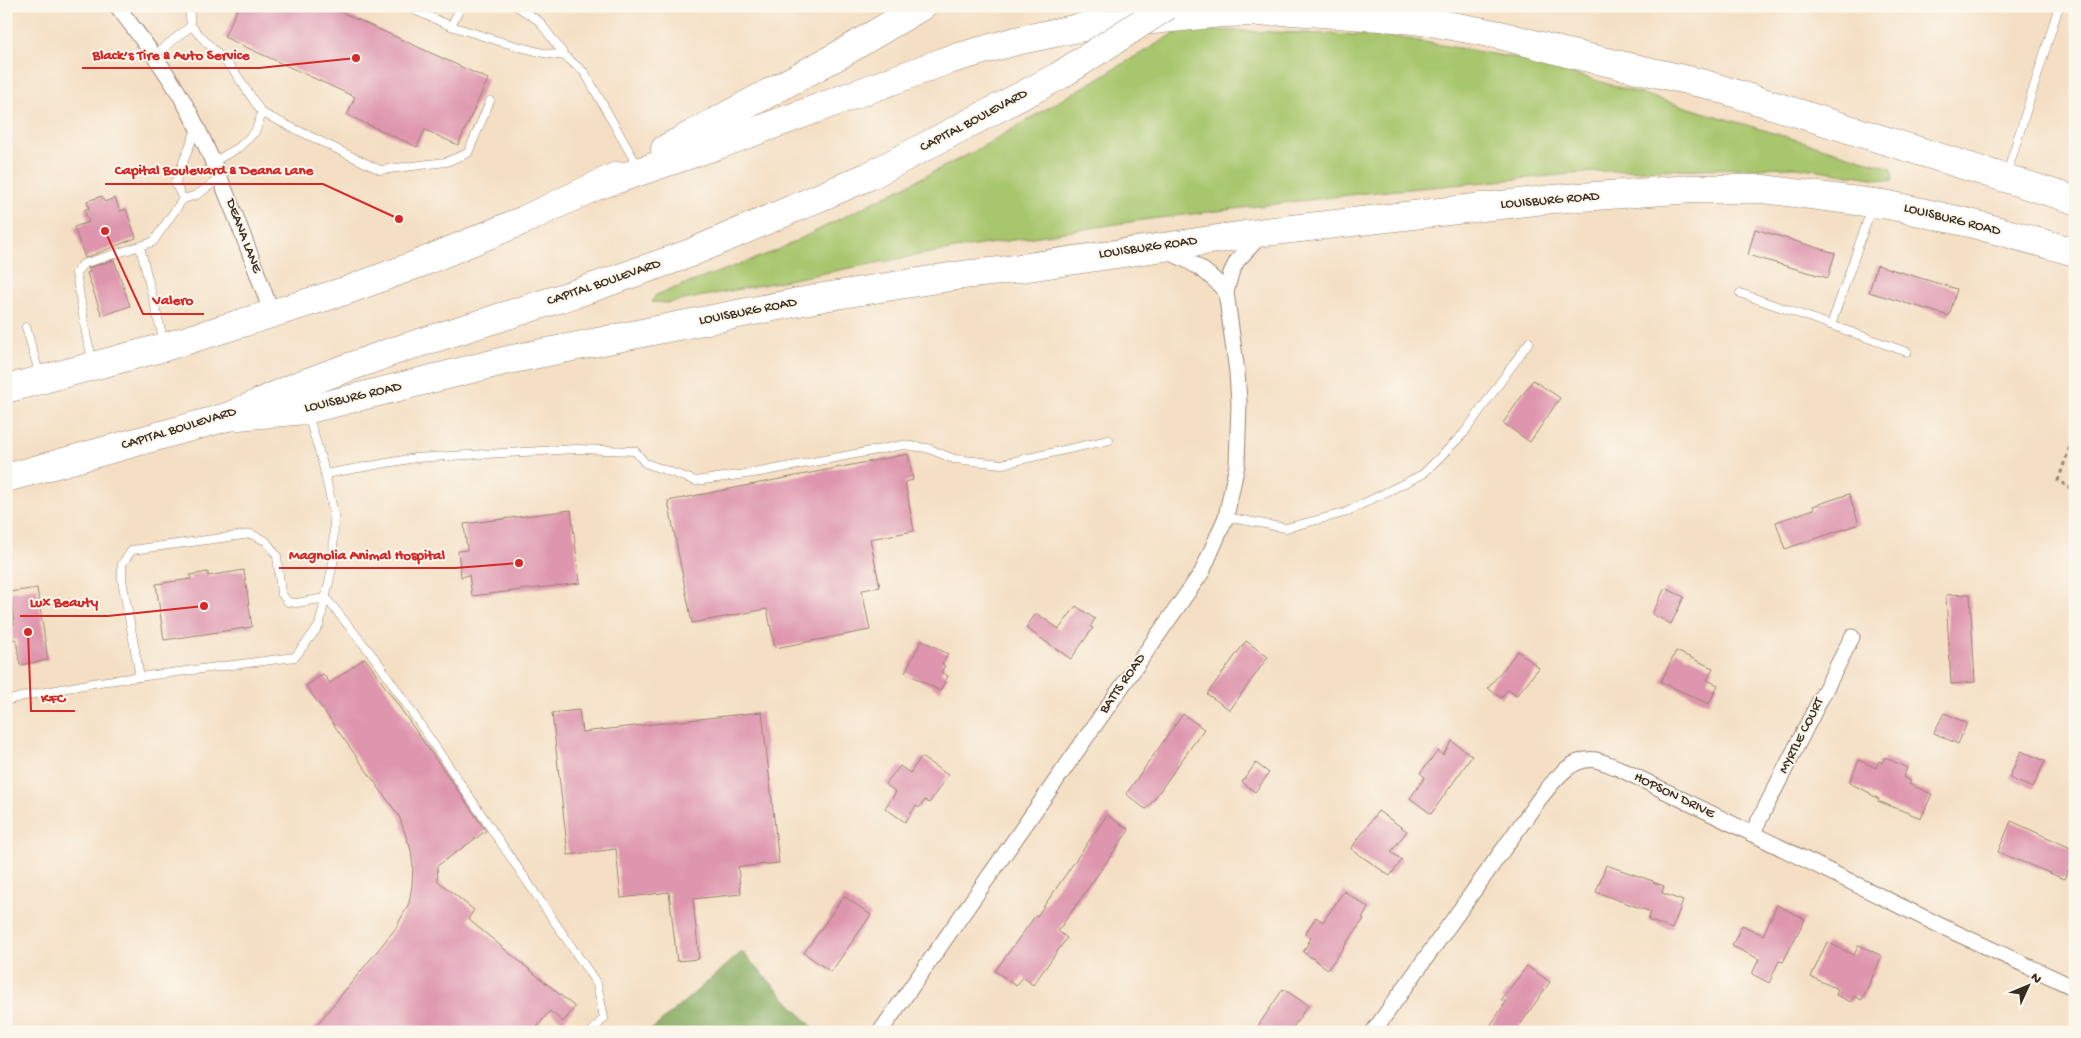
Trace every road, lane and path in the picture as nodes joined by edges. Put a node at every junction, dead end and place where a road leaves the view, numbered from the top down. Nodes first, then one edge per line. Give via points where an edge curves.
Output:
1 (116, 6) edge
2 (189, 6) edge
3 (404, 6) edge
4 (461, 6) edge
5 (516, 6) edge
6 (922, 6) edge
7 (1166, 6) edge
8 (2059, 6) edge
9 (191, 26) junction
10 (451, 26) junction
11 (154, 56) junction
12 (565, 56) junction
13 (490, 101) dead end
14 (262, 112) junction
15 (197, 127) junction
16 (213, 162) junction
17 (636, 165) junction
18 (2006, 177) junction
19 (220, 178) junction
20 (600, 185) junction
21 (183, 199) junction
22 (2075, 200) edge
23 (1874, 203) junction
24 (1265, 232) junction
25 (140, 247) junction
26 (1155, 247) junction
27 (2075, 252) edge
28 (1226, 292) junction
29 (1740, 293) dead end
30 (272, 314) junction
31 (1831, 325) junction
32 (26, 327) dead end
33 (1528, 342) dead end
34 (165, 347) junction
35 (1907, 352) dead end
36 (94, 365) junction
37 (41, 378) junction
38 (6, 389) edge
39 (302, 398) junction
40 (2075, 432) edge
41 (1109, 440) dead end
42 (325, 474) junction
43 (6, 478) edge
44 (2075, 490) edge
45 (1226, 517) junction
46 (326, 598) junction
47 (1852, 637) dead end
48 (140, 677) junction
49 (6, 701) edge
50 (1752, 834) junction
51 (2075, 988) edge
52 (591, 1032) edge
53 (880, 1032) edge
54 (1373, 1032) edge

1 - 11 street, DEANA LANE
2 - 9 lane
3 - 10 lane
4 - 10 lane
5 - 12 lane via 539,21
6 - 17 highway
7 - 39 highway, CAPITAL BOULEVARD, bridge via 1059,76 869,176 688,254 578,293 391,352
8 - 18 lane
9 - 11 lane
9 - 14 lane via 234,71
10 - 12 lane via 543,54
11 - 15 street, DEANA LANE
12 - 17 lane via 585,73
13 - 14 lane via 468,153 446,162 380,170
14 - 16 lane via 255,132 238,148
15 - 16 street, DEANA LANE
15 - 21 lane via 175,183
16 - 19 street, DEANA LANE
17 - 20 highway
18 - 20 highway via 1705,84 1500,35 1431,22 1292,11 1222,13 1083,27 1016,41 948,60 730,141
18 - 22 highway
19 - 21 lane via 197,195
19 - 30 street, DEANA LANE
20 - 30 highway via 418,264
21 - 25 lane via 153,242
23 - 24 highway, LOUISBURG ROAD via 1763,189 1692,189 1553,199
23 - 27 highway, LOUISBURG ROAD
23 - 31 lane
24 - 26 highway, LOUISBURG ROAD
24 - 28 street, BATTS ROAD via 1238,261
25 - 34 lane
25 - 36 lane via 83,264 76,273
26 - 28 street via 1198,265
26 - 39 highway, LOUISBURG ROAD via 814,299
28 - 45 street, BATTS ROAD via 1237,372 1240,436
29 - 31 lane
30 - 34 highway
31 - 35 lane
32 - 37 lane
33 - 45 lane via 1464,433 1423,474 1344,513 1286,528
34 - 36 highway
36 - 37 highway
37 - 38 highway
39 - 42 lane
39 - 43 highway, CAPITAL BOULEVARD
40 - 44 path via 2058,481
41 - 42 lane via 1002,464 954,460 927,448 903,444 696,481 645,463 635,451 576,449 415,458
42 - 46 lane via 334,514 333,564
45 - 53 street, BATTS ROAD via 1202,572
46 - 48 lane via 319,626 295,657
46 - 48 lane via 288,602 281,593 277,556 266,541 251,534 132,550 122,564 122,580
46 - 52 lane via 378,661 597,984 604,1018
47 - 50 street, MYRTLE COURT
48 - 49 lane
50 - 51 street, HOPSON DRIVE
50 - 54 street, HOPSON DRIVE via 1618,768 1595,760 1576,764 1540,798

